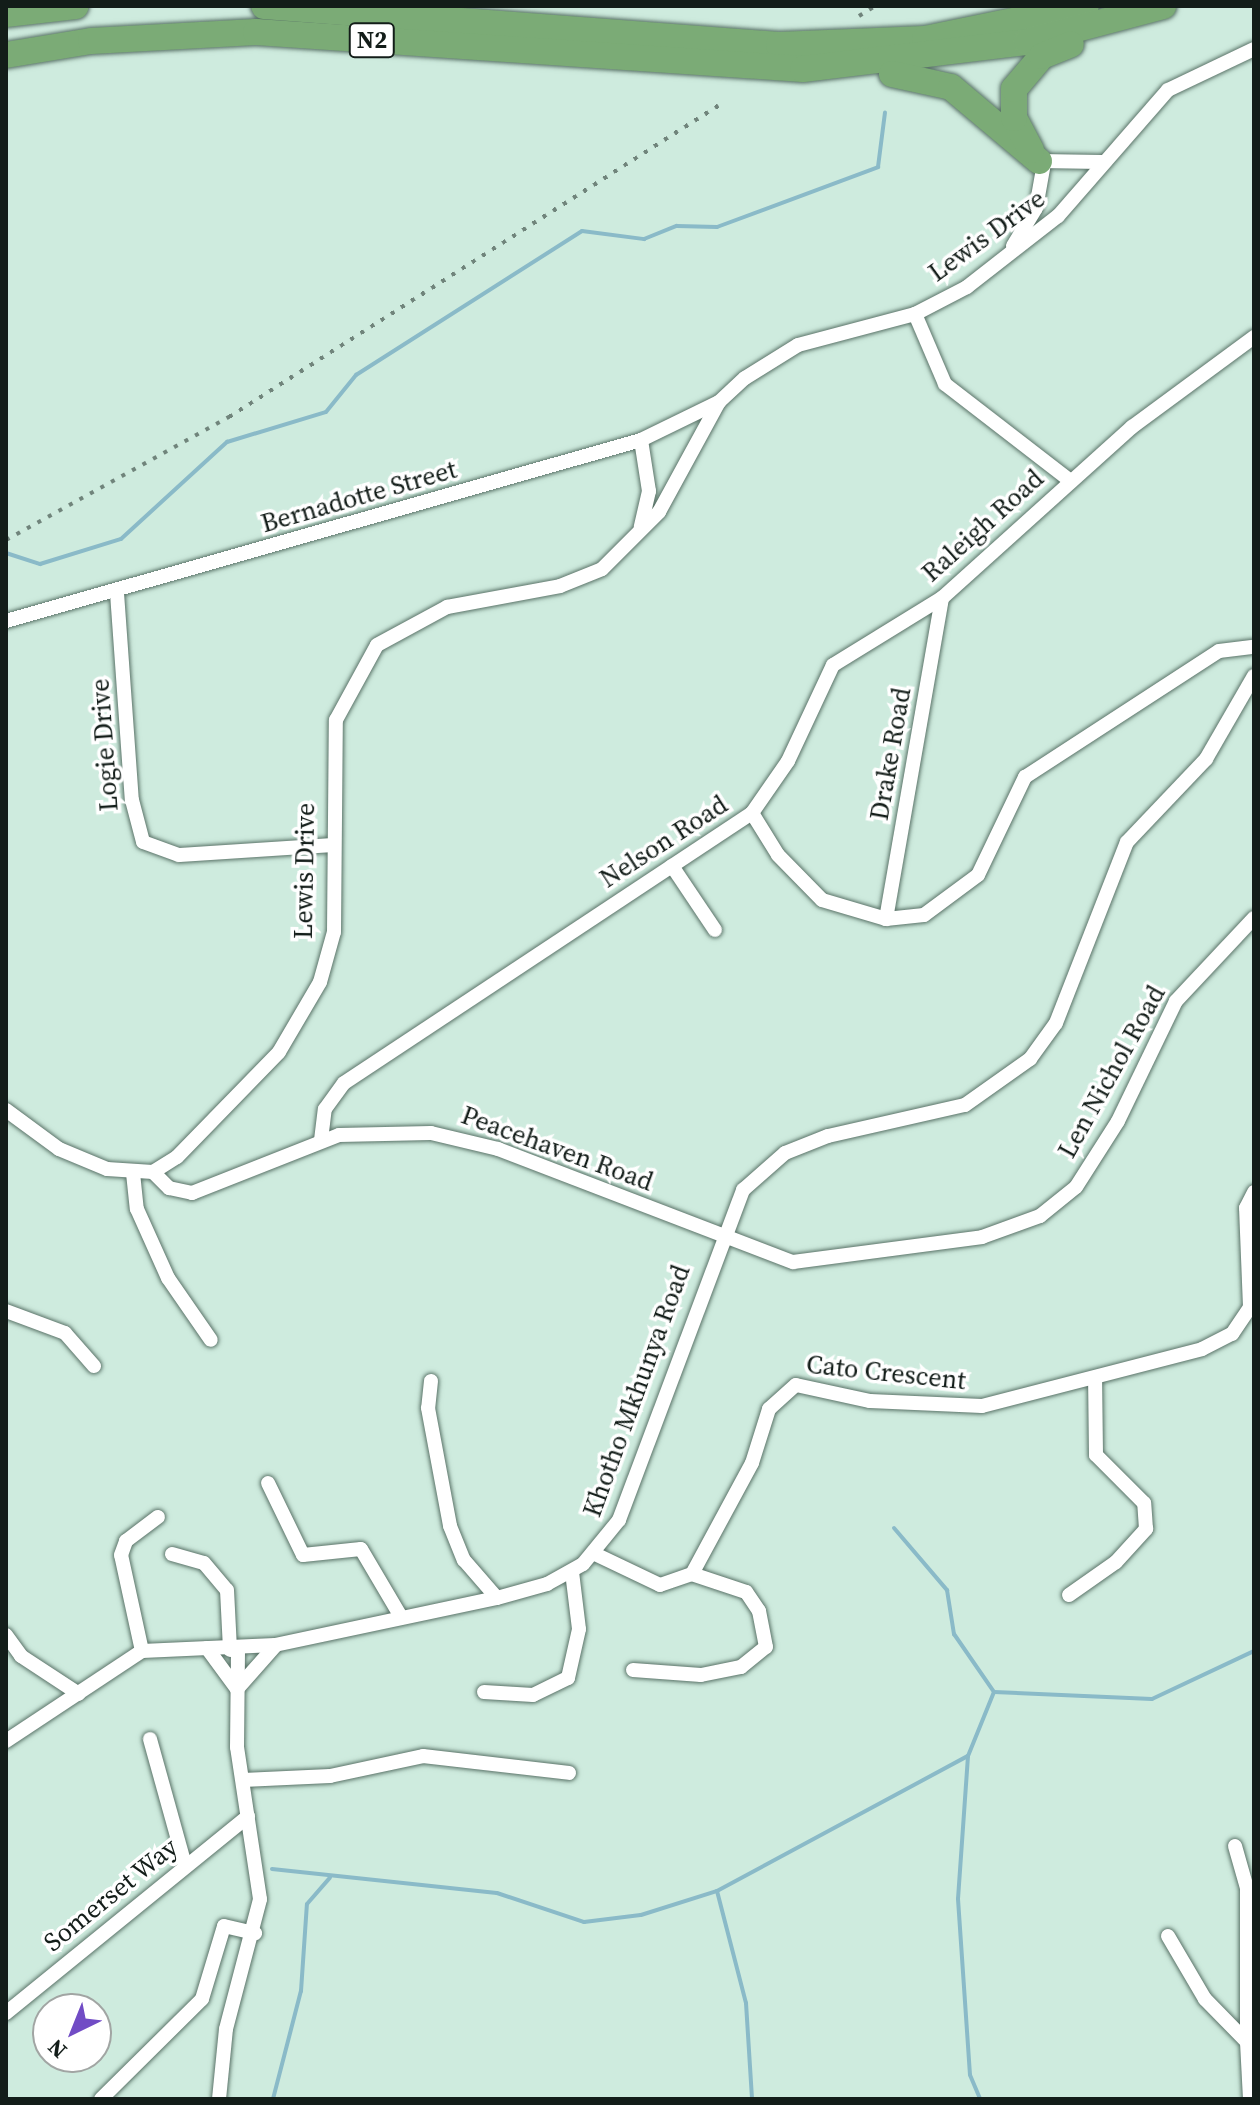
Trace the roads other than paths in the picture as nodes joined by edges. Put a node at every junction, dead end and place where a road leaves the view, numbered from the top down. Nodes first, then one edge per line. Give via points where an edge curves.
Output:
1 (76, 6) edge
2 (264, 6) edge
3 (1066, 6) edge
4 (1086, 6) edge
5 (1161, 6) edge
6 (6, 14) edge
7 (1030, 19) junction
8 (1254, 49) edge
9 (6, 55) edge
10 (771, 70) junction
11 (1042, 162) junction
12 (1102, 162) junction
13 (994, 267) junction
14 (915, 314) junction
15 (1254, 337) edge
16 (719, 402) junction
17 (641, 440) junction
18 (1069, 480) junction
19 (640, 531) junction
20 (117, 593) junction
21 (942, 598) junction
22 (6, 621) edge
23 (1254, 647) edge
24 (1254, 676) edge
25 (752, 813) junction
26 (334, 845) junction
27 (672, 866) junction
28 (1254, 918) edge
29 (886, 919) junction
30 (715, 930) dead end
31 (6, 1110) edge
32 (321, 1140) junction
33 (153, 1172) junction
34 (133, 1173) junction
35 (1254, 1192) edge
36 (721, 1235) junction
37 (6, 1311) edge
38 (211, 1340) dead end
39 (94, 1366) dead end
40 (1095, 1378) junction
41 (431, 1381) dead end
42 (268, 1483) dead end
43 (158, 1517) dead end
44 (172, 1554) dead end
45 (595, 1554) junction
46 (572, 1572) junction
47 (692, 1574) junction
48 (1069, 1595) dead end
49 (497, 1598) junction
50 (401, 1617) junction
51 (6, 1635) edge
52 (275, 1645) junction
53 (207, 1648) junction
54 (234, 1650) junction
55 (142, 1651) junction
56 (633, 1670) dead end
57 (237, 1689) junction
58 (484, 1692) dead end
59 (79, 1694) junction
60 (150, 1739) dead end
61 (6, 1741) edge
62 (569, 1773) dead end
63 (243, 1780) junction
64 (248, 1816) junction
65 (1235, 1846) dead end
66 (185, 1865) junction
67 (255, 1933) junction
68 (1168, 1936) dead end
69 (6, 2013) edge
70 (1247, 2042) junction
71 (101, 2099) edge
72 (219, 2099) edge
73 (1250, 2099) edge

1 - 6 highway
2 - 7 highway, N2 via 779,45 925,39
3 - 7 highway
4 - 7 highway, N2
5 - 10 highway, N2 via 1027,42 923,60
5 - 11 highway via 1030,67 1012,102
8 - 12 street, Lewis Drive via 1168,90
9 - 10 highway, N2 via 91,41 256,32
10 - 11 highway via 935,80
11 - 12 street
11 - 13 street via 1027,227
12 - 13 street, Lewis Drive via 1058,216
13 - 14 street, Lewis Drive
14 - 16 street, Lewis Drive via 798,345
14 - 18 street via 945,384
15 - 18 street, Raleigh Road
16 - 17 street, Bernadotte Street
16 - 19 street, Lewis Drive via 659,512
17 - 19 street via 649,491
17 - 20 street, Bernadotte Street
18 - 21 street, Raleigh Road
19 - 26 street, Lewis Drive via 602,569 560,586 447,607 377,645 336,720
20 - 22 street, Bernadotte Street
20 - 26 street, Logie Drive via 132,800 143,842 179,855
21 - 25 street, Raleigh Road via 833,665 788,761
21 - 29 street, Drake Road
23 - 29 street, Nelson Road via 1219,651 1042,764 1014,790 970,884 924,915
24 - 36 street, Khotho Mkhunya Road via 1206,759 1127,842 1056,1023 1030,1059 965,1105 828,1136 785,1153 743,1190
25 - 27 street, Nelson Road
25 - 29 street, Nelson Road via 778,855 822,900
26 - 33 street, Lewis Drive via 334,932 300,1020 245,1093
27 - 30 street
27 - 32 street, Nelson Road via 344,1083 325,1109
28 - 36 street, Len Nichol Road via 1192,978 1105,1144 1076,1187 1040,1216 982,1237 805,1263
31 - 34 street via 84,1163
32 - 33 street, Peacehaven Road via 192,1193 169,1188
32 - 36 street, Peacehaven Road via 369,1131 456,1136
33 - 34 street
34 - 38 street via 137,1209 168,1278
35 - 40 street, Cato Crescent via 1246,1208 1251,1293 1243,1323 1202,1349
36 - 45 street, Khotho Mkhunya Road via 635,1480
37 - 39 street via 65,1333
40 - 47 street, Cato Crescent via 955,1406 796,1385 769,1409 740,1488
40 - 48 street via 1096,1455 1144,1503 1146,1529 1116,1562
41 - 49 street via 428,1408 450,1526 464,1560
42 - 50 street via 303,1555 361,1549
43 - 55 street via 126,1541 121,1555
44 - 54 street via 204,1563 227,1590
45 - 46 street, Khotho Mkhunya Road
45 - 47 street via 660,1585
46 - 49 street, Khotho Mkhunya Road
46 - 58 street via 579,1629 568,1678 533,1695
47 - 56 street via 746,1592 759,1611 766,1647 741,1667 701,1675
49 - 50 street, Khotho Mkhunya Road
50 - 52 street, Khotho Mkhunya Road
51 - 59 street via 21,1656
52 - 54 street, Khotho Mkhunya Road
52 - 57 street
53 - 54 street, Khotho Mkhunya Road
53 - 55 street, Khotho Mkhunya Road
53 - 57 street
54 - 57 street
55 - 59 street
57 - 63 street
59 - 61 street
60 - 66 street
62 - 63 street via 423,1756 330,1776
63 - 64 street
64 - 66 street, Somerset Way
64 - 67 street via 257,1859
65 - 70 street via 1247,1888
66 - 69 street, Somerset Way
67 - 71 street via 224,1926 202,1999
67 - 72 street via 226,2029
68 - 70 street via 1205,1999
70 - 73 street

